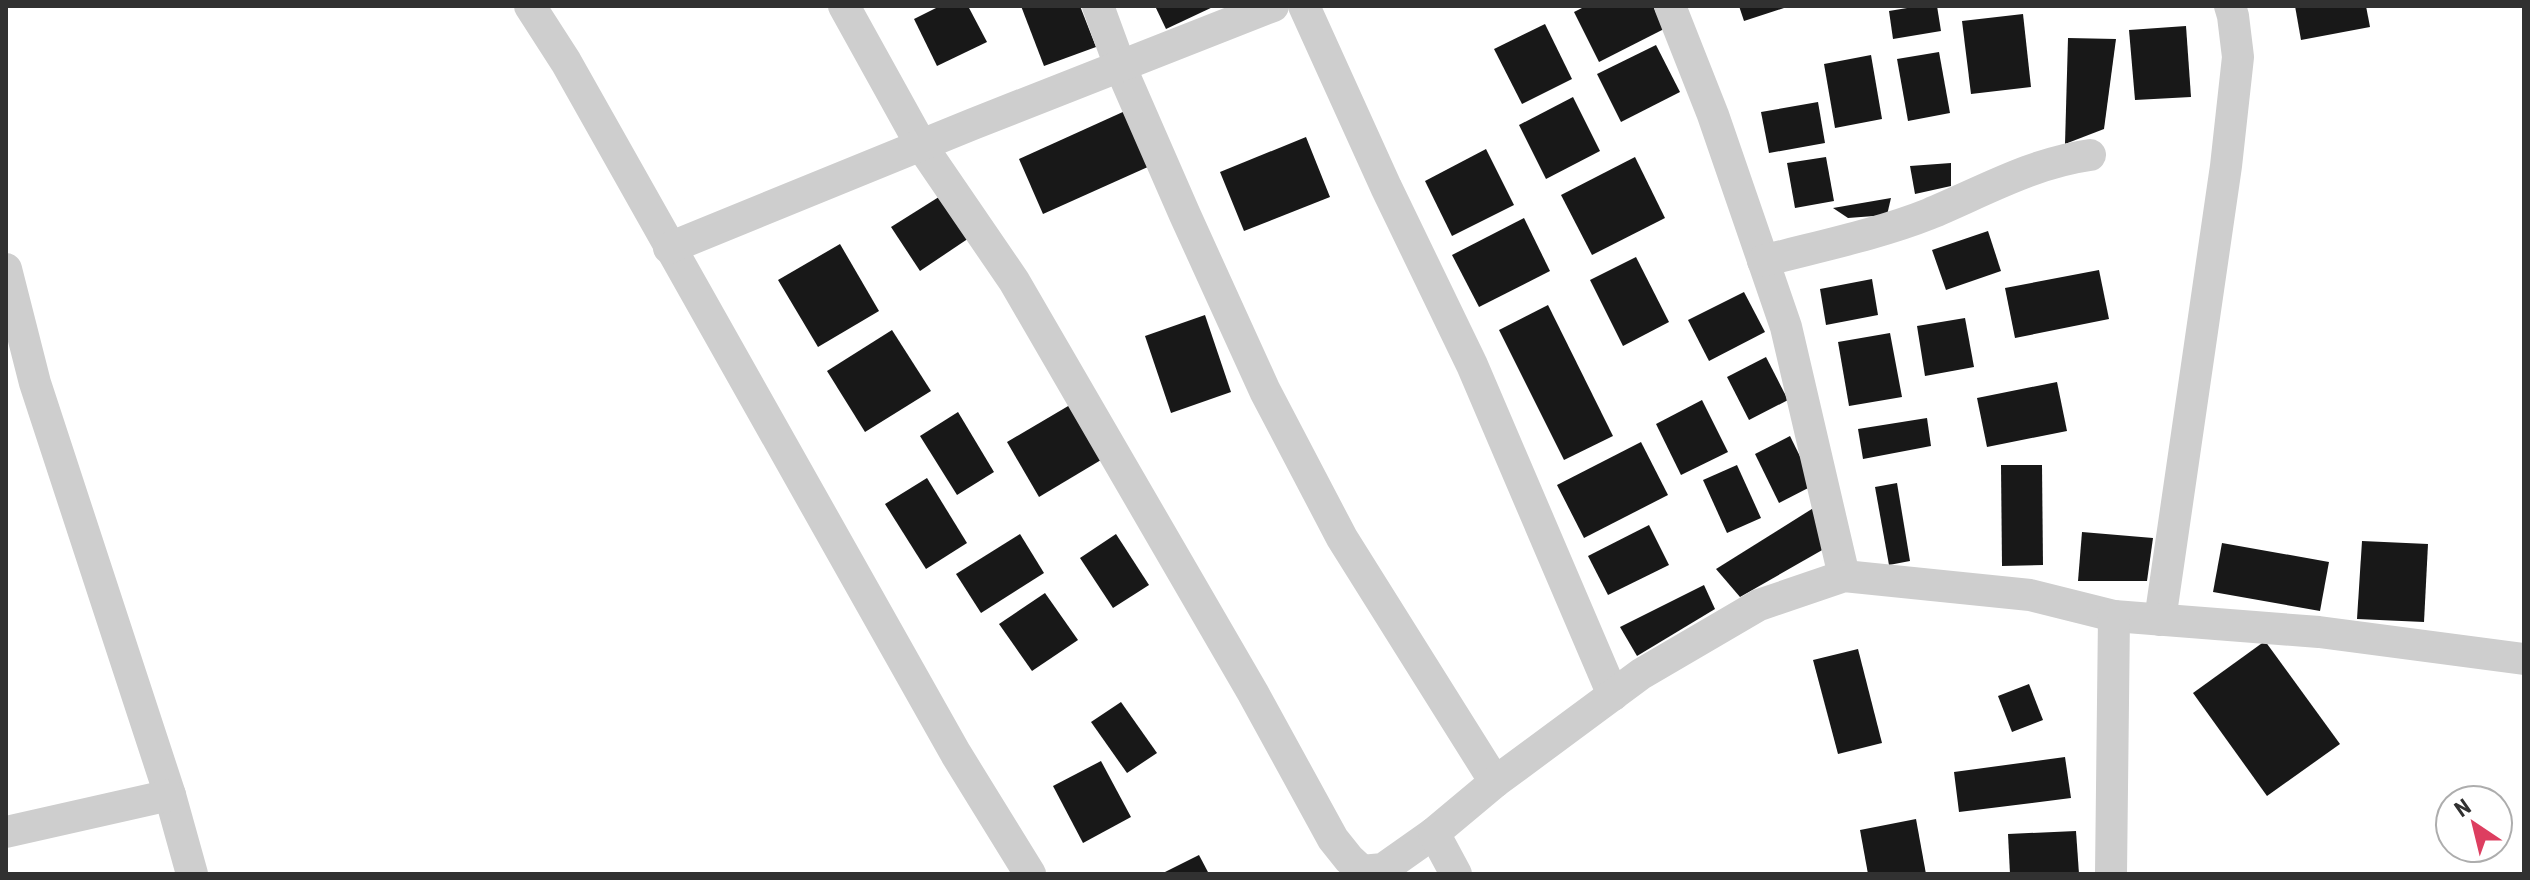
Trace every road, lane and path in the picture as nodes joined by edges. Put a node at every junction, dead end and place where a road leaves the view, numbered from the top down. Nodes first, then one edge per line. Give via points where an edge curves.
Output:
1 (530, 6) edge
2 (844, 6) edge
3 (1098, 6) edge
4 (1273, 6) edge
5 (1304, 6) edge
6 (1670, 6) edge
7 (2230, 6) edge
8 (1120, 66) junction
9 (921, 145) junction
10 (2090, 155) dead end
11 (669, 248) junction
12 (1763, 261) junction
13 (6, 269) edge
14 (1844, 576) junction
15 (2114, 616) junction
16 (2160, 620) junction
17 (2524, 659) edge
18 (1613, 695) junction
19 (1495, 782) junction
20 (170, 795) junction
21 (6, 832) edge
22 (1434, 833) junction
23 (192, 874) edge
24 (1030, 874) edge
25 (1456, 874) edge
26 (2111, 874) edge

1 - 11 street
2 - 9 street
3 - 8 street
4 - 8 street
5 - 18 street via 1472,365
6 - 12 street
7 - 16 street via 2238,57
8 - 9 street
8 - 19 street via 1224,305 1286,432 1342,538
9 - 11 street
9 - 22 street via 1014,281 1333,839 1362,871 1383,869
10 - 12 street via 2031,169 1926,215
11 - 24 street via 956,754
12 - 14 street via 1786,327
13 - 20 street via 35,383
14 - 15 street via 2030,595
14 - 18 street via 1759,605
15 - 16 street
15 - 26 street
16 - 17 street via 2319,632
18 - 19 street
19 - 22 street
20 - 21 street
20 - 23 street
22 - 25 street

